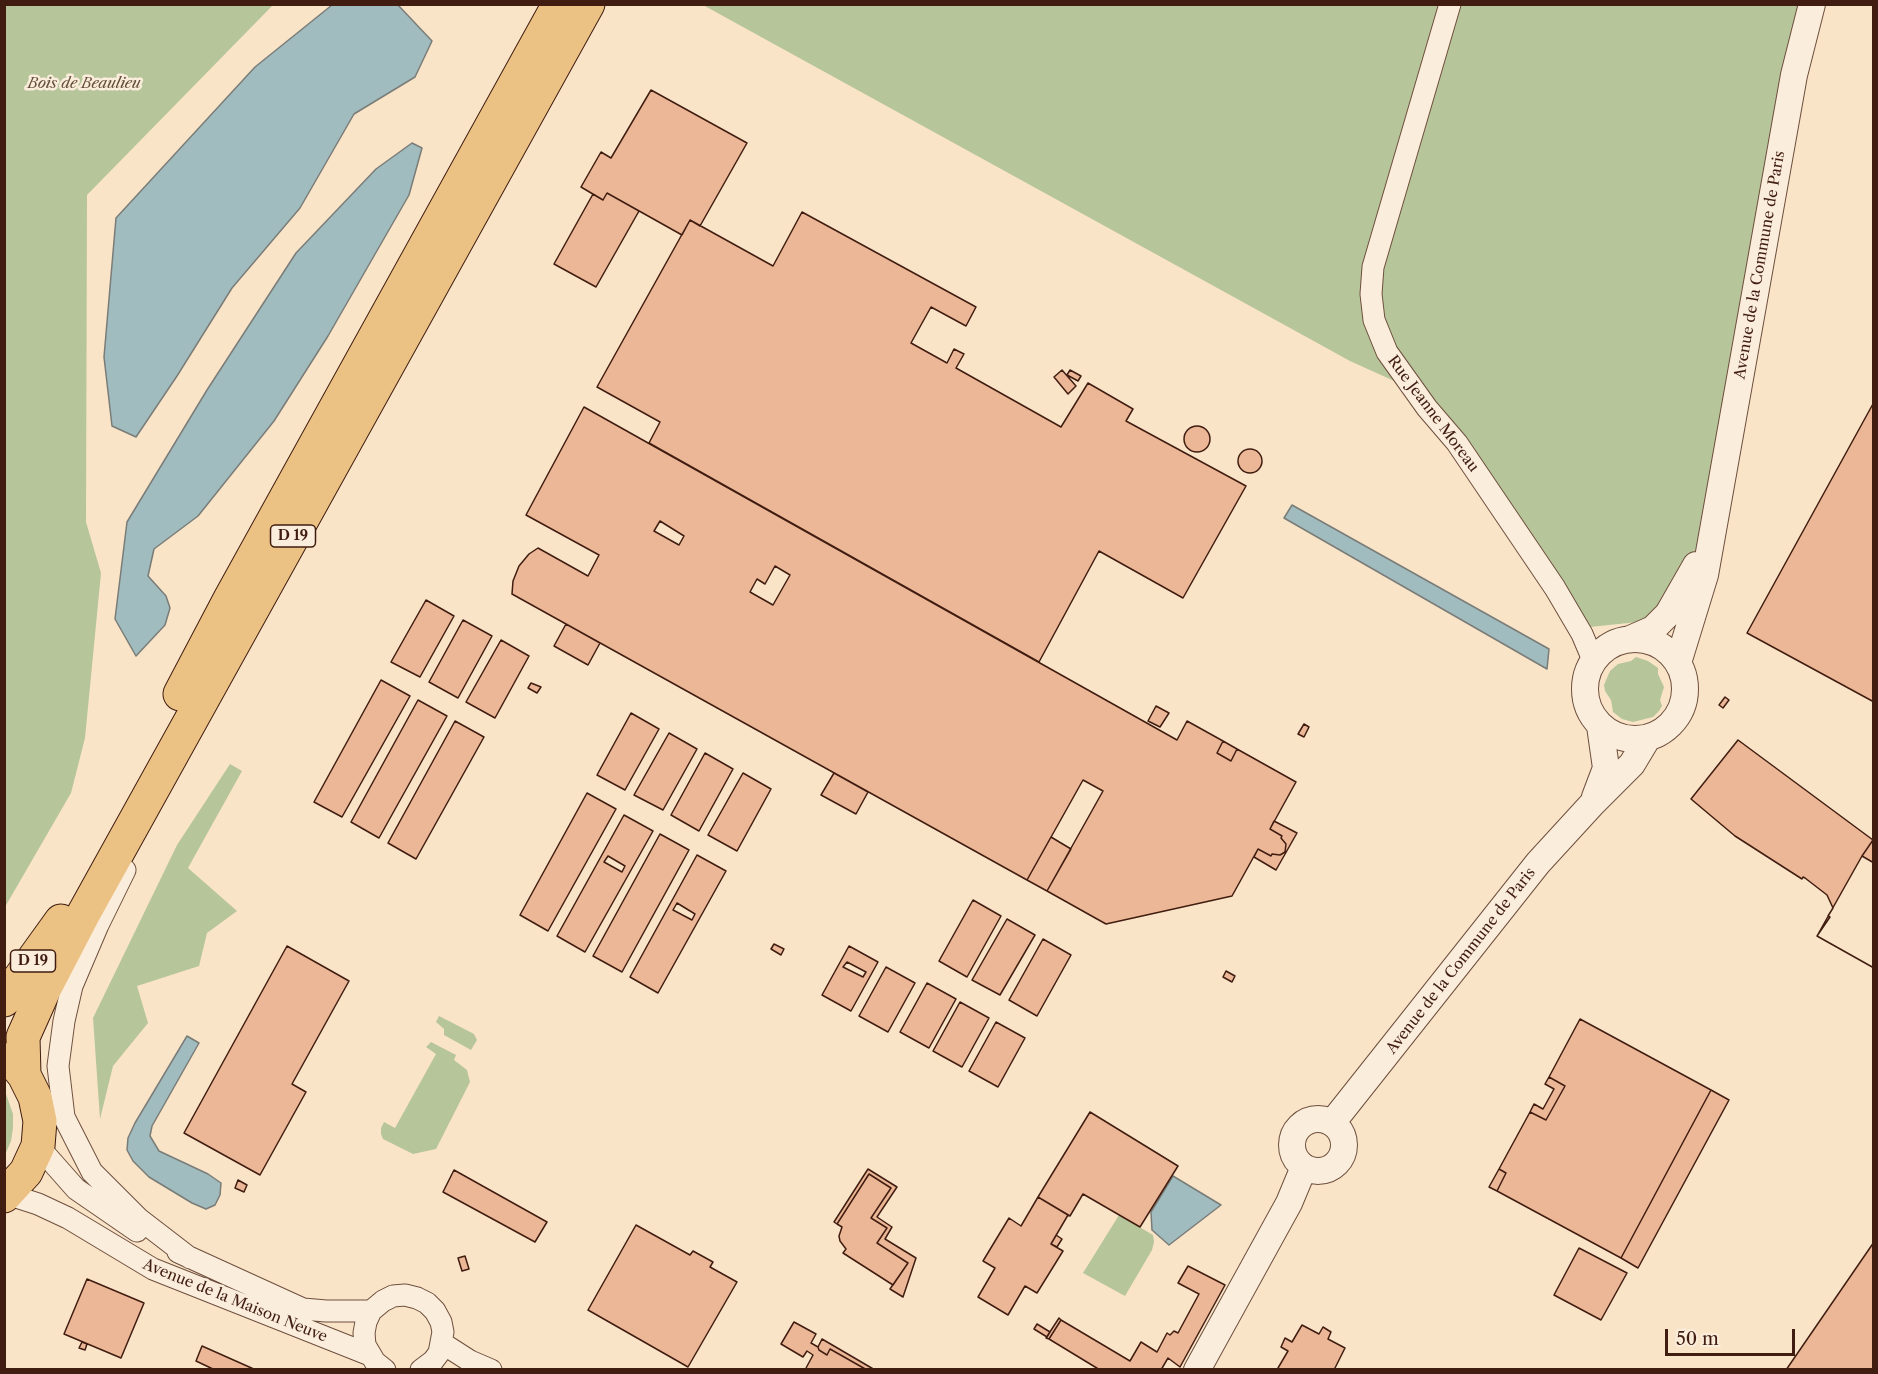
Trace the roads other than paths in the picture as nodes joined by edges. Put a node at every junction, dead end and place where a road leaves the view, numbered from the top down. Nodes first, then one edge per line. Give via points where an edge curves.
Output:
1 (559, 4) edge
2 (588, 4) edge
3 (1449, 4) edge
4 (1812, 4) edge
5 (1713, 526) junction
6 (270, 576) junction
7 (1630, 639) junction
8 (1593, 660) junction
9 (1678, 663) junction
10 (1600, 726) junction
11 (1647, 739) junction
12 (1593, 802) junction
13 (4, 1000) edge
14 (14, 1065) edge
15 (1332, 1123) junction
16 (38, 1146) junction
17 (1304, 1167) junction
18 (6, 1195) edge
19 (190, 1258) junction
20 (371, 1311) junction
21 (442, 1343) junction
22 (376, 1364) edge
23 (425, 1369) edge
24 (492, 1370) edge
25 (1197, 1370) edge

1 - 13 main road, D 19 via 230,599 60,922
2 - 6 main road, D 19
3 - 8 street, Rue Jeanne Moreau via 1373,267 1374,320 1387,352 1457,443 1555,588
4 - 5 street, Avenue de la Commune de Paris via 1794,75
5 - 7 street, Avenue de la Commune de Paris via 1668,614 1653,629
5 - 9 street, Avenue de la Commune de Paris via 1705,575
6 - 14 main road, D 19 via 84,913 44,990
6 - 19 street via 98,925 72,986 63,1021 58,1066 64,1117 92,1172 138,1218
7 - 8 street via 1616,642
7 - 9 street via 1657,644
8 - 10 street via 1584,688 1591,715
9 - 11 street via 1686,693 1682,709 1674,723
10 - 11 street via 1622,738
10 - 12 street, Avenue de la Commune de Paris via 1606,768
11 - 12 street, Avenue de la Commune de Paris via 1632,764
12 - 15 street, Avenue de la Commune de Paris via 1538,863
14 - 16 main road via 36,1097 40,1121
15 - 17 street via 1339,1128 1344,1145 1337,1163 1315,1171
15 - 17 street via 1312,1119 1295,1132 1293,1151
16 - 18 main road via 26,1172
16 - 19 street, Avenue de la Maison Neuve via 76,1189 138,1232
17 - 25 street via 1289,1203
18 - 22 street, Avenue de la Maison Neuve via 68,1218 153,1269
19 - 20 street, Avenue de la Maison Neuve via 303,1309
20 - 21 street via 393,1296 417,1298 435,1311 441,1322
20 - 22 street via 365,1344
21 - 23 street
21 - 24 street

